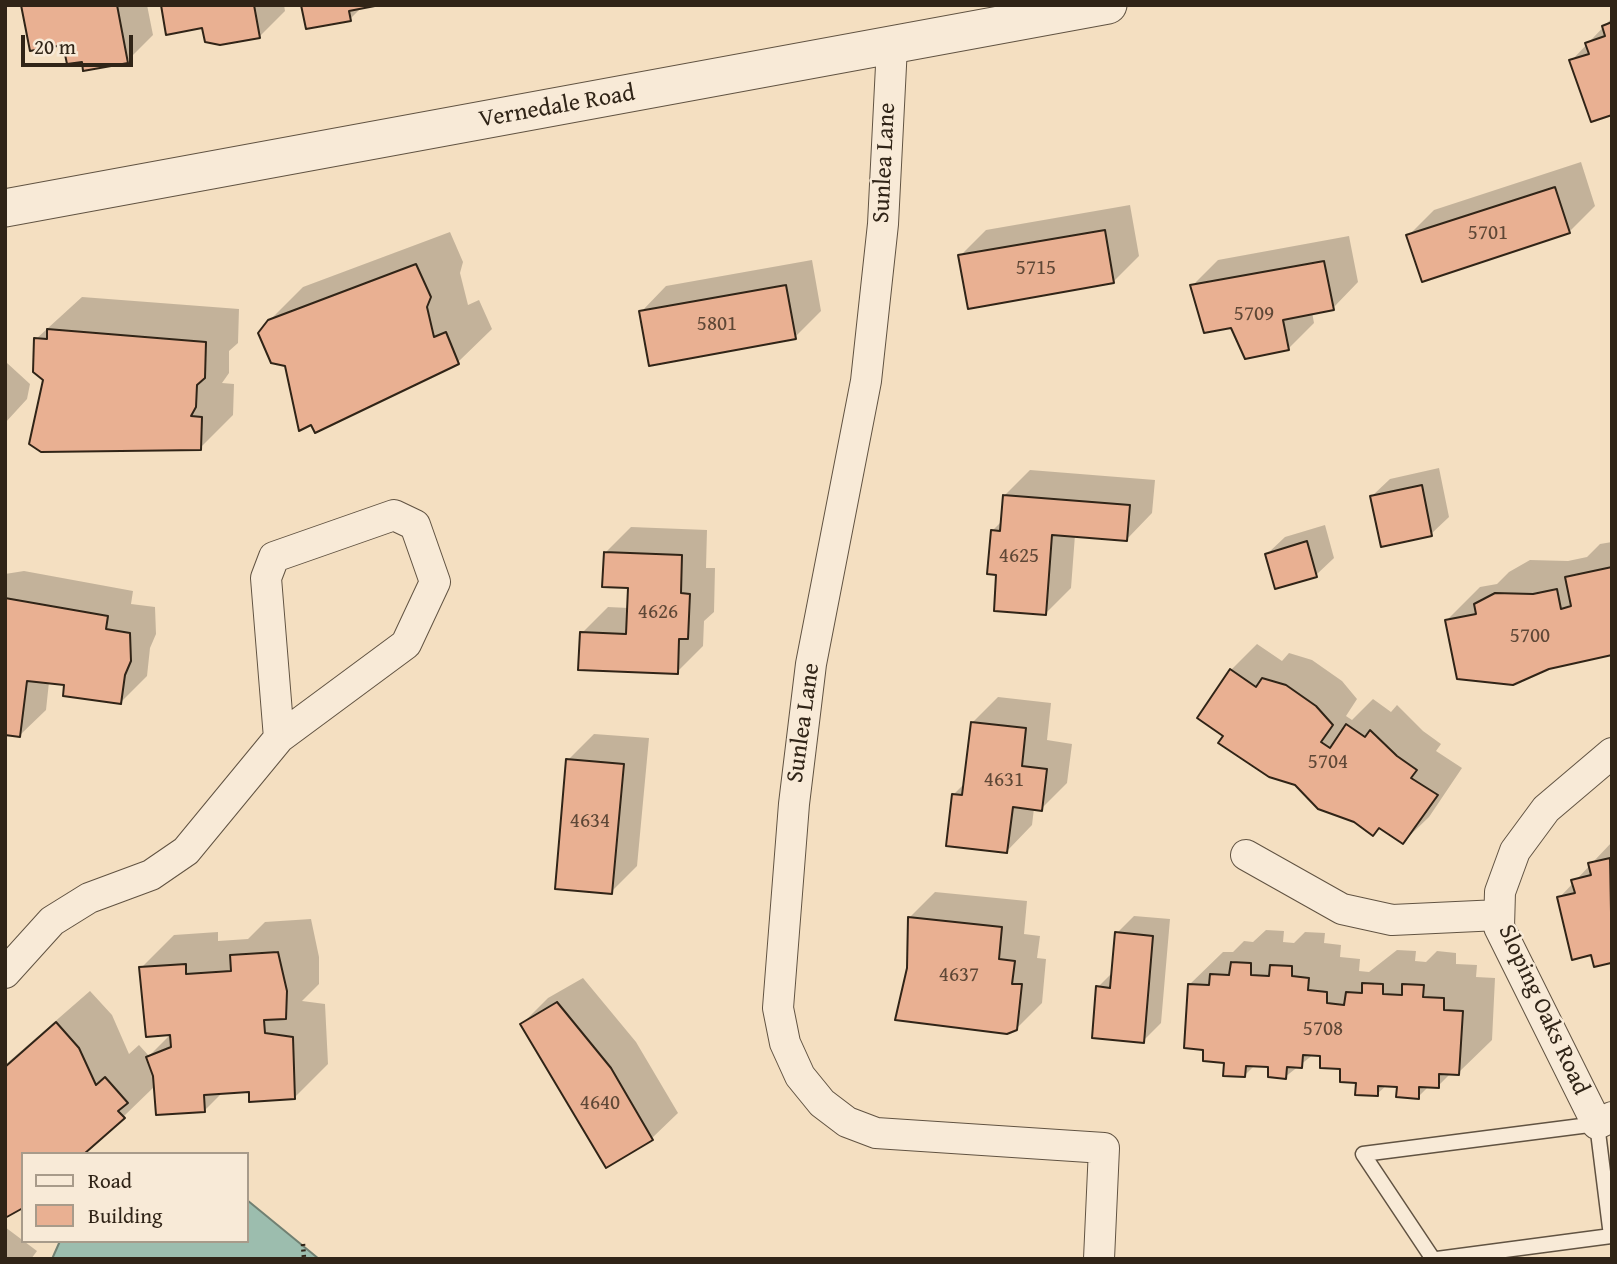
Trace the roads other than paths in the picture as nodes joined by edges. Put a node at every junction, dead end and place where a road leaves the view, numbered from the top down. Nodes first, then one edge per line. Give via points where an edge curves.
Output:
1 (1108, 5) edge
2 (891, 46) junction
3 (5, 208) edge
4 (279, 738) junction
5 (1612, 753) edge
6 (1245, 855) dead end
7 (1499, 915) junction
8 (5, 973) edge
9 (1605, 1120) edge
10 (1099, 1259) edge
11 (1435, 1259) edge

1 - 2 street, Vernedale Road
2 - 3 street, Vernedale Road
2 - 10 street, Sunlea Lane via 883,224 866,381 811,664 794,804 778,1007 785,1043 800,1076 822,1103 847,1122 876,1133 1104,1148
4 - 4 street via 406,644 435,582 415,525 394,515 274,557 266,578
4 - 8 street via 186,851 151,875 89,898 52,921
5 - 7 street, Sloping Oaks Road via 1546,809 1515,851 1500,892
6 - 7 street via 1342,909 1392,920
7 - 9 street, Sloping Oaks Road via 1499,927
9 - 11 lane via 1611,1236
9 - 11 lane via 1363,1154

